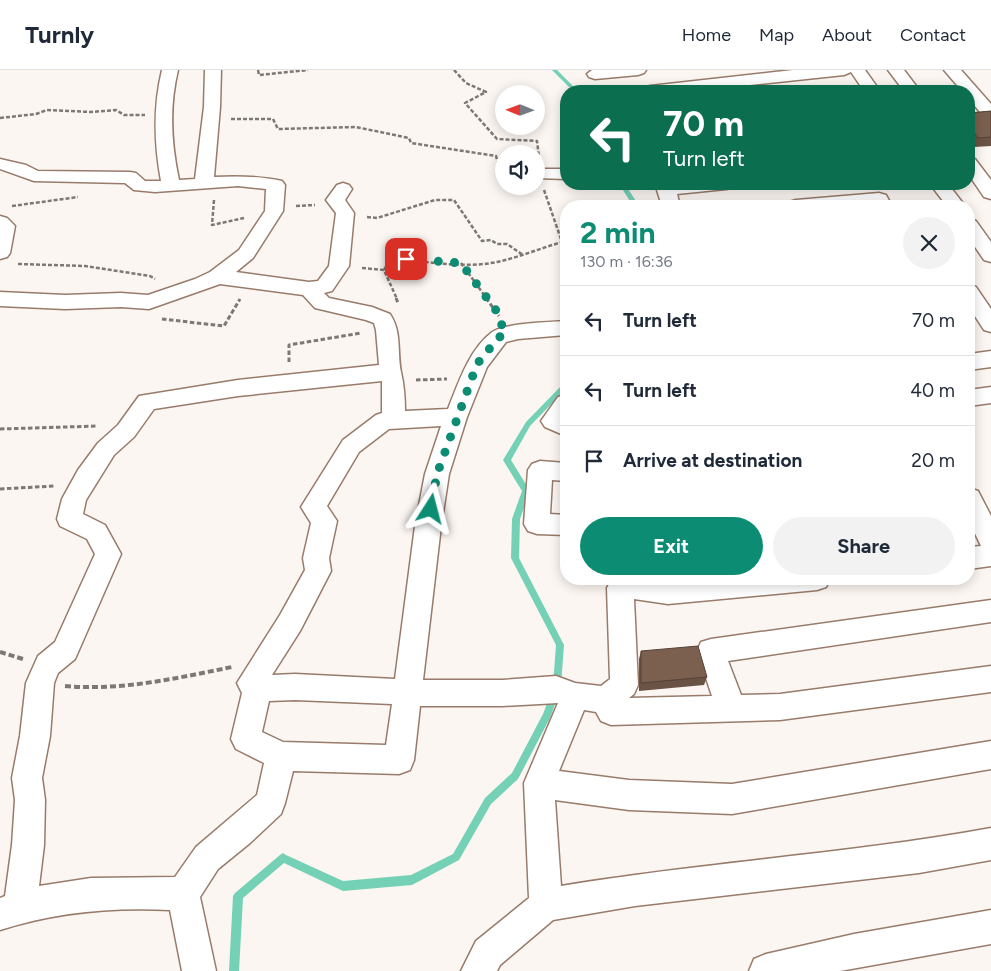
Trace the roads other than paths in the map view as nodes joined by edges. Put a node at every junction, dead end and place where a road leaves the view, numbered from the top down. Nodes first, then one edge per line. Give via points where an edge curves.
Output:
1 (170, 70) edge
2 (213, 70) edge
3 (638, 70) edge
4 (844, 70) edge
5 (857, 70) edge
6 (864, 70) edge
7 (896, 70) edge
8 (952, 70) edge
9 (820, 71) edge
10 (595, 74) dead end
11 (701, 85) edge
12 (868, 85) edge
13 (907, 85) edge
14 (964, 85) edge
15 (975, 99) edge
16 (984, 110) edge
17 (991, 162) edge
18 (975, 163) edge
19 (0, 164) edge
20 (975, 172) edge
21 (545, 174) edge
22 (560, 174) edge
23 (204, 183) junction
24 (171, 186) junction
25 (343, 189) dead end
26 (944, 190) edge
27 (991, 193) edge
28 (951, 200) edge
29 (1, 222) edge
30 (975, 233) edge
31 (991, 256) edge
32 (5, 258) edge
33 (217, 277) junction
34 (310, 289) junction
35 (0, 299) edge
36 (975, 305) edge
37 (983, 323) edge
38 (560, 328) edge
39 (991, 359) edge
40 (975, 361) edge
41 (391, 377) junction
42 (991, 395) edge
43 (975, 397) edge
44 (560, 411) edge
45 (456, 416) junction
46 (394, 420) junction
47 (560, 424) edge
48 (560, 472) edge
49 (975, 498) edge
50 (560, 525) edge
51 (991, 540) edge
52 (991, 555) edge
53 (975, 557) edge
54 (758, 585) edge
55 (991, 611) edge
56 (991, 679) edge
57 (257, 689) junction
58 (408, 692) junction
59 (574, 696) junction
60 (605, 700) junction
61 (731, 708) junction
62 (991, 755) edge
63 (281, 756) junction
64 (539, 783) junction
65 (991, 844) edge
66 (183, 894) junction
67 (546, 905) junction
68 (10, 910) edge
69 (991, 927) edge
70 (199, 971) edge
71 (478, 971) edge
72 (766, 971) edge

1 - 24 street via 163,115 163,150
2 - 23 street
3 - 10 street
4 - 9 street
5 - 6 street
5 - 12 street
7 - 13 street
8 - 14 street
9 - 11 street
15 - 16 street
17 - 18 street
19 - 24 street via 34,176 130,176 140,186
20 - 27 street
21 - 22 street
23 - 24 street
23 - 33 street via 276,185 274,211 246,254
25 - 34 street via 335,200 345,213 339,266 325,286
26 - 28 street
29 - 32 street via 5,226
30 - 31 street
33 - 34 street
33 - 35 street via 149,302
34 - 41 street via 322,303 372,314 385,324
36 - 37 street
38 - 45 street via 499,337 477,364
39 - 40 street
41 - 46 street
41 - 68 street via 290,382 147,402 106,449 79,490 69,519 96,532 108,554 66,650 48,665 40,683 28,778 28,845
42 - 43 street
44 - 47 street via 553,421
45 - 46 street
45 - 58 street via 437,474 414,623
46 - 57 street via 384,420 351,446 313,508 324,520 316,558 318,571 290,623 251,683
48 - 50 street via 540,470 537,524
49 - 51 street
52 - 53 street
54 - 60 street via 668,594 620,588 624,685
55 - 61 street via 712,651
56 - 61 street via 780,707
57 - 58 street via 294,687
57 - 63 street via 246,739
58 - 59 street via 502,693 556,689
58 - 63 street via 399,760
59 - 60 street
59 - 64 street
60 - 61 street via 611,712
62 - 64 street via 732,799 630,795
63 - 66 street via 270,803 206,858
64 - 67 street
65 - 67 street via 919,857 635,890
66 - 68 street via 79,894
66 - 70 street
67 - 71 street via 488,953
69 - 72 street via 854,951

